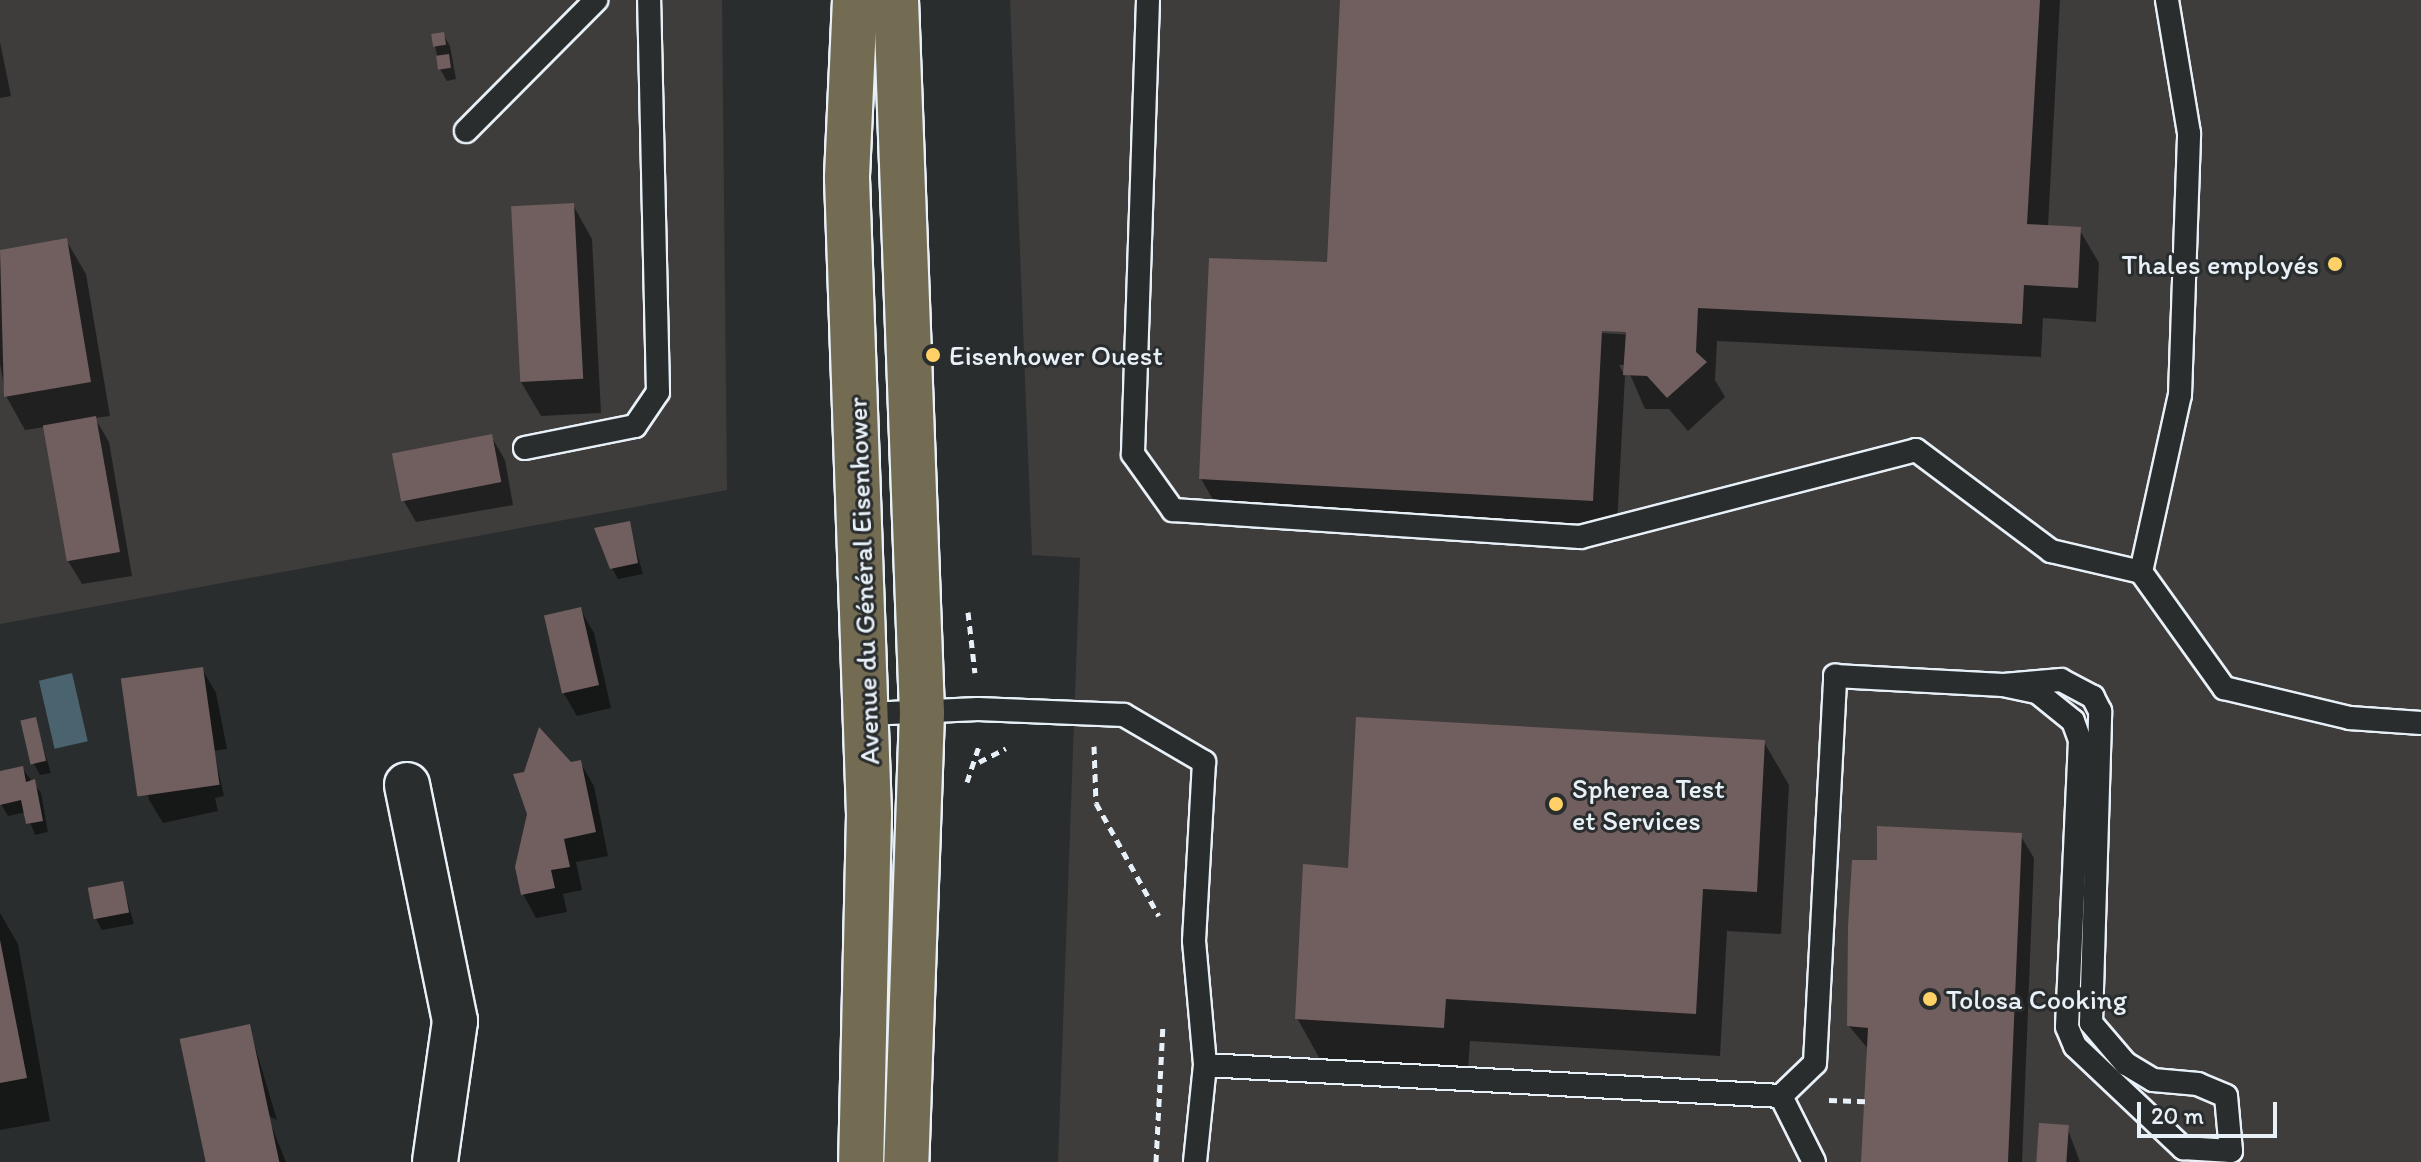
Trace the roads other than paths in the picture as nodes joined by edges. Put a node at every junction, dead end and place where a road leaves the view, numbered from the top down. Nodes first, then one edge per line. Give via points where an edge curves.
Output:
1 (596, 0) edge
2 (649, 0) edge
3 (855, 0) edge
4 (896, 0) edge
5 (1148, 0) edge
6 (2167, 0) edge
7 (466, 131) dead end
8 (525, 448) dead end
9 (2141, 572) junction
10 (2003, 685) junction
11 (922, 713) junction
12 (867, 714) junction
13 (2421, 723) edge
14 (407, 785) dead end
15 (1205, 1065) junction
16 (1781, 1096) junction
17 (435, 1162) edge
18 (861, 1162) edge
19 (906, 1162) edge
20 (1195, 1162) edge
21 (1814, 1162) edge

1 - 7 lane
2 - 8 lane via 658,392 635,426
3 - 12 main road, Avenue du Général Eisenhower via 847,178
4 - 11 main road, Avenue du Général Eisenhower
5 - 9 lane via 1133,454 1173,510 1580,537 1916,450 2051,551
6 - 9 lane via 2189,133 2180,395
9 - 13 lane via 2224,688 2350,718
10 - 10 lane via 2057,703 2080,740 2068,973 2075,1046 2183,1148 2231,1151 2226,1096 2198,1084 2153,1080 2126,1064 2091,1023 2100,711 2093,697 2061,680
10 - 16 lane via 1835,676 1815,1063
11 - 12 lane
11 - 15 lane via 1124,715 1204,762 1196,808 1194,941
11 - 19 main road, Avenue du Général Eisenhower
12 - 18 main road, Avenue du Général Eisenhower via 870,976
14 - 17 street via 455,1021
15 - 16 lane
15 - 20 lane
16 - 21 lane

